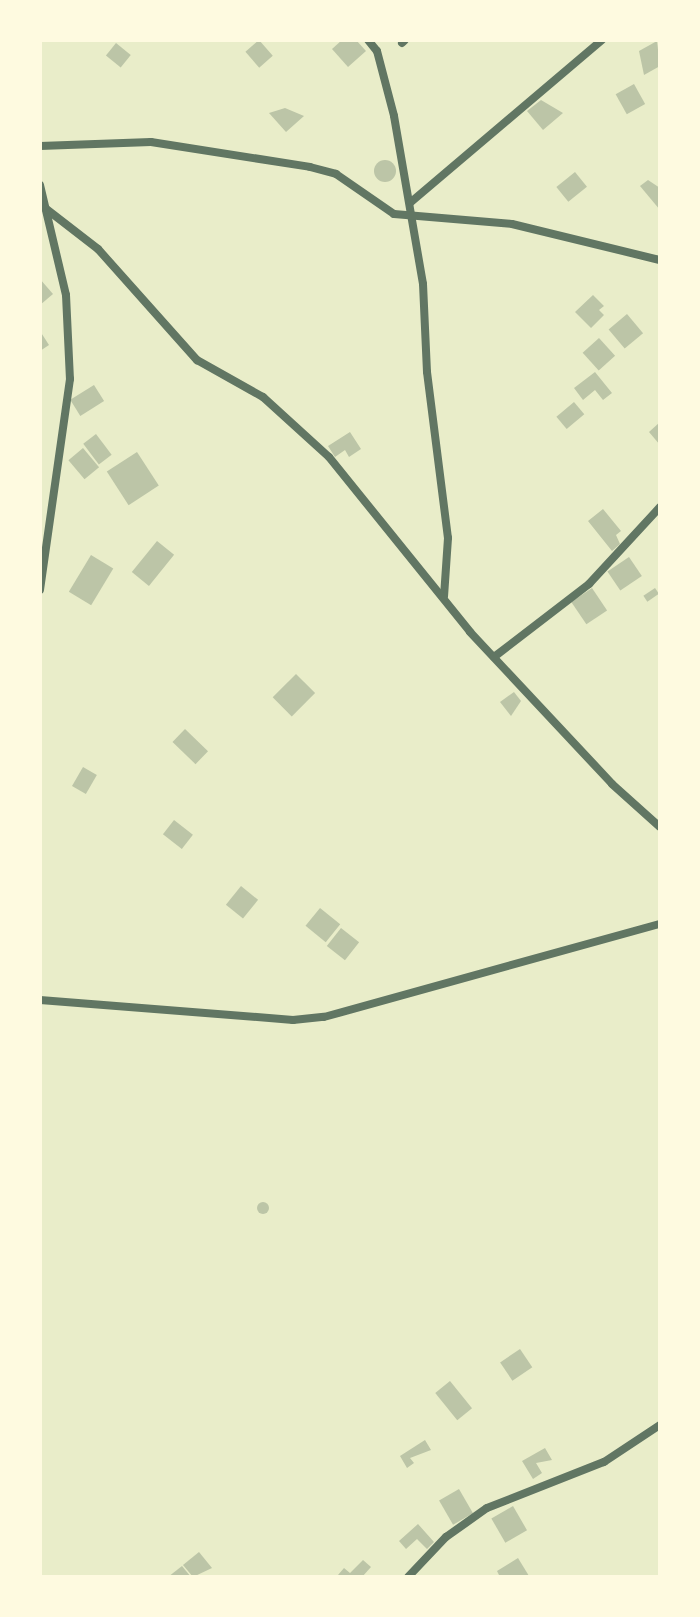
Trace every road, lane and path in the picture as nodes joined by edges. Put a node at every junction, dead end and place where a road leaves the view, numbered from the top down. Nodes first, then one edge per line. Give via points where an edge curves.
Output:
1 (368, 40) edge
2 (602, 40) edge
3 (40, 146) edge
4 (40, 185) edge
5 (411, 202) junction
6 (45, 208) junction
7 (413, 218) junction
8 (660, 260) edge
9 (660, 507) edge
10 (40, 590) edge
11 (444, 596) junction
12 (494, 657) junction
13 (660, 827) edge
14 (660, 924) edge
15 (40, 1000) edge
16 (660, 1425) edge
17 (408, 1577) edge

1 - 5 street via 377,51 391,103
2 - 5 street
3 - 7 street via 151,142 310,167 336,174 394,214
4 - 6 street
5 - 7 street
6 - 10 street via 66,295 70,379
6 - 11 street via 98,249 197,360 263,397 329,457
7 - 8 street via 512,224
7 - 11 street via 448,538
9 - 12 street via 589,584
11 - 12 street
12 - 13 street via 612,784
14 - 15 street via 324,1017 293,1020
16 - 17 street via 604,1462 487,1508 446,1537

